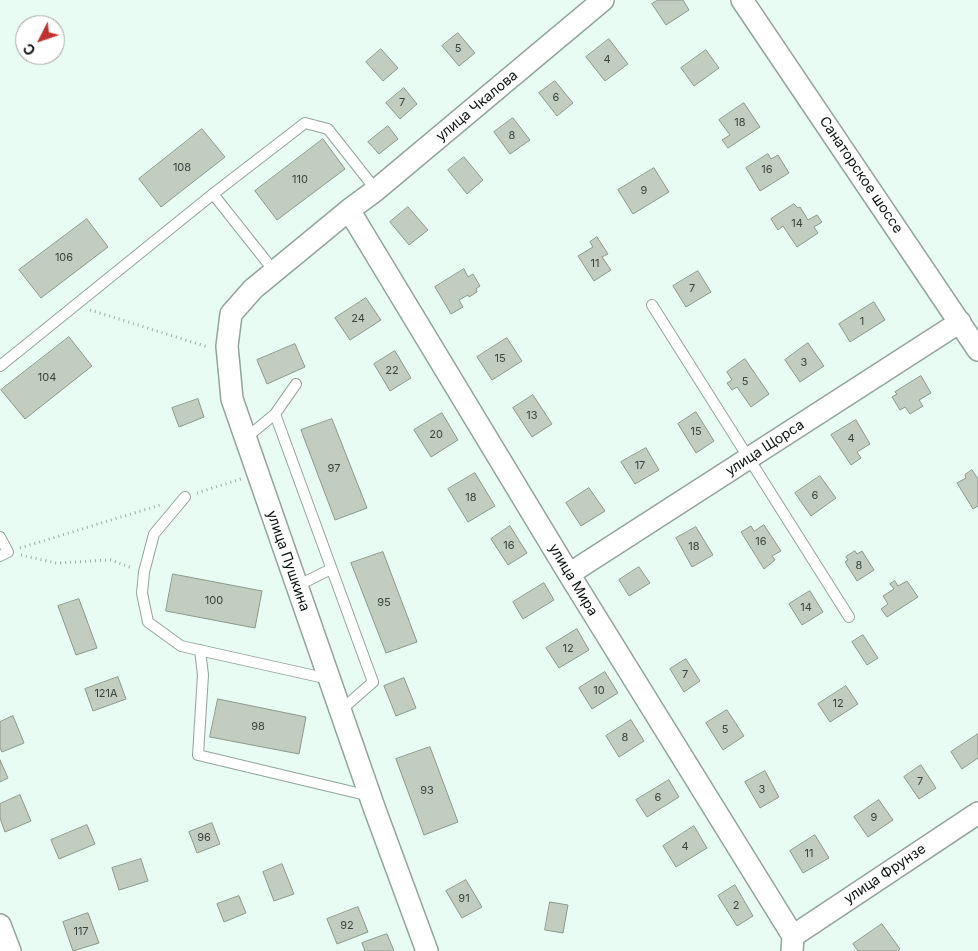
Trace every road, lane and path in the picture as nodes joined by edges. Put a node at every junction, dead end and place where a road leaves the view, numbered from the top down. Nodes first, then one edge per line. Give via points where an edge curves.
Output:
1 (603, 0) edge
2 (742, 0) edge
3 (376, 190) junction
4 (214, 194) junction
5 (349, 210) junction
6 (274, 271) junction
7 (75, 305) junction
8 (652, 305) dead end
9 (960, 322) junction
10 (978, 350) edge
11 (228, 354) junction
12 (0, 366) edge
13 (296, 384) dead end
14 (275, 414) junction
15 (246, 438) junction
16 (750, 458) junction
17 (258, 474) junction
18 (185, 497) junction
19 (0, 538) edge
20 (4, 554) edge
21 (331, 569) junction
22 (144, 572) junction
23 (569, 574) junction
24 (297, 586) junction
25 (849, 617) dead end
26 (200, 650) junction
27 (329, 679) junction
28 (340, 711) junction
29 (370, 796) junction
30 (978, 813) edge
31 (0, 925) edge
32 (792, 943) edge
33 (10, 951) edge
34 (427, 951) edge

1 - 3 street, улица Чкалова
2 - 9 street, Санаторское шоссе
3 - 4 lane via 328,129 305,123
3 - 5 street, улица Чкалова
4 - 6 lane
4 - 7 lane
5 - 6 street, улица Пушкина
5 - 23 street, улица Мира
6 - 11 street, улица Пушкина via 231,314 226,346
7 - 11 path
7 - 12 lane
8 - 16 lane
9 - 10 street, Санаторское шоссе
9 - 16 street, улица Щорса
11 - 15 street, улица Пушкина via 232,398
13 - 14 lane
14 - 15 lane
14 - 21 lane
15 - 17 street, улица Пушкина
16 - 23 street, улица Щорса
16 - 25 lane
17 - 18 path
17 - 24 street, улица Пушкина
18 - 20 path
18 - 22 lane via 154,534
19 - 20 lane
20 - 22 path via 56,563 111,560
21 - 24 lane
21 - 28 lane via 373,682
22 - 26 lane via 142,593 148,622 181,646
23 - 32 street, улица Мира
24 - 27 street, улица Пушкина
26 - 27 lane
26 - 29 lane via 203,675 198,755
27 - 28 street, улица Пушкина
28 - 29 street, улица Пушкина
29 - 34 street, улица Пушкина
30 - 32 street, улица Фрунзе
31 - 33 street

